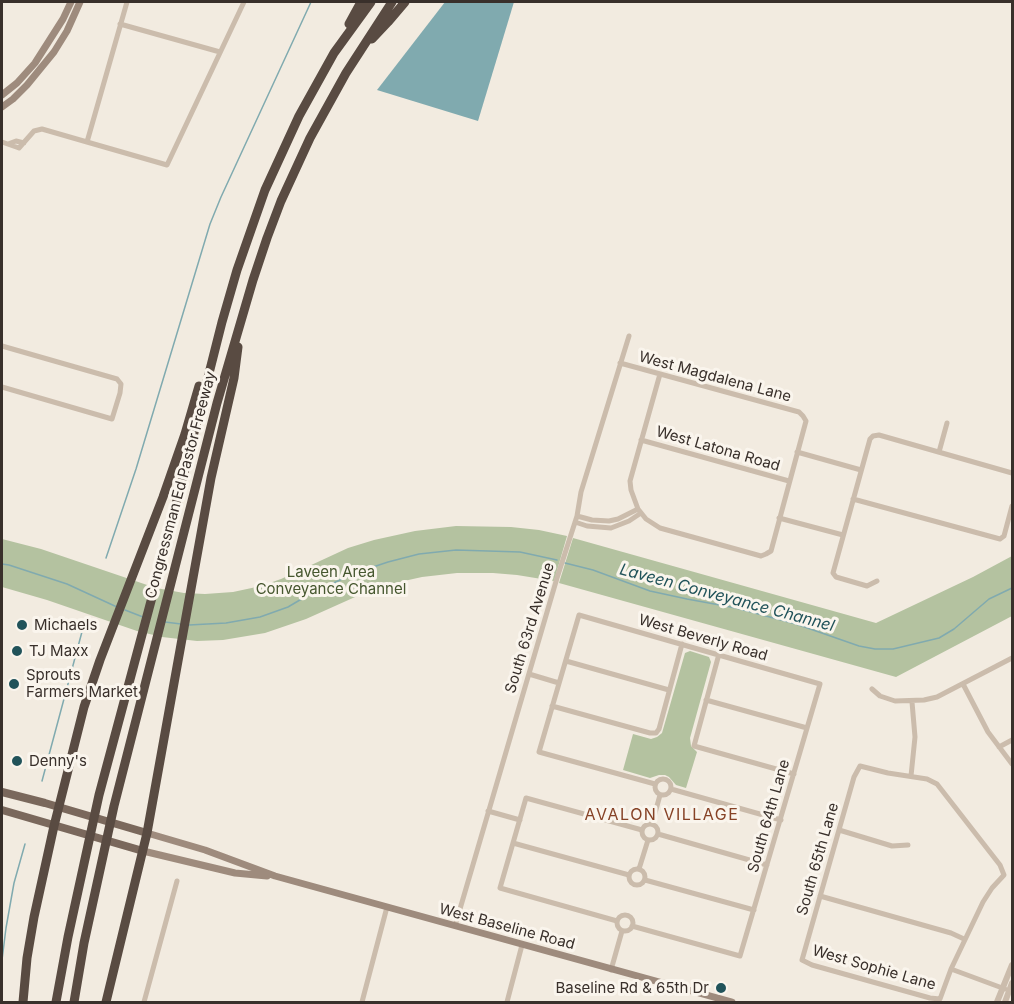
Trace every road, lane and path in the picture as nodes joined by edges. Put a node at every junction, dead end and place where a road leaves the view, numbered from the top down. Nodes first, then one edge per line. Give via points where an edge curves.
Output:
1 (71, 2) edge
2 (80, 2) edge
3 (127, 2) edge
4 (244, 2) edge
5 (361, 2) edge
6 (371, 2) edge
7 (392, 2) edge
8 (405, 2) edge
9 (120, 24) junction
10 (220, 52) junction
11 (334, 52) junction
12 (358, 53) junction
13 (2, 95) edge
14 (2, 107) edge
15 (2, 142) edge
16 (87, 142) junction
17 (222, 322) junction
18 (240, 325) junction
19 (629, 336) dead end
20 (2, 346) edge
21 (620, 363) junction
22 (660, 374) junction
23 (2, 387) edge
24 (947, 423) dead end
25 (641, 440) junction
26 (797, 452) junction
27 (939, 452) junction
28 (861, 470) junction
29 (1012, 473) edge
30 (789, 481) junction
31 (853, 499) junction
32 (1012, 506) edge
33 (640, 511) junction
34 (779, 518) junction
35 (576, 519) junction
36 (843, 535) junction
37 (877, 581) dead end
38 (682, 644) junction
39 (719, 654) junction
40 (1012, 658) edge
41 (566, 660) junction
42 (529, 674) junction
43 (559, 683) junction
44 (820, 684) joint
45 (963, 684) junction
46 (872, 689) dead end
47 (669, 690) junction
48 (706, 700) junction
49 (912, 702) junction
50 (552, 706) junction
51 (807, 728) junction
52 (1012, 740) edge
53 (999, 747) junction
54 (1012, 764) edge
55 (794, 774) junction
56 (912, 776) junction
57 (655, 784) junction
58 (671, 789) junction
59 (2, 792) edge
60 (660, 795) junction
61 (59, 807) junction
62 (2, 810) edge
63 (488, 811) junction
64 (781, 819) junction
65 (520, 820) junction
66 (652, 824) junction
67 (54, 826) junction
68 (642, 830) junction
69 (839, 830) junction
70 (147, 833) junction
71 (658, 834) junction
72 (648, 840) junction
73 (513, 843) junction
74 (908, 845) dead end
75 (143, 851) junction
76 (768, 865) junction
77 (639, 869) junction
78 (629, 875) junction
79 (275, 876) junction
80 (645, 880) junction
81 (177, 881) dead end
82 (820, 896) junction
83 (387, 908) junction
84 (754, 910) junction
85 (617, 921) junction
86 (632, 926) junction
87 (455, 927) junction
88 (622, 931) junction
89 (964, 939) junction
90 (522, 945) junction
91 (802, 960) joint
92 (1012, 965) edge
93 (951, 969) junction
94 (611, 970) junction
95 (1012, 983) edge
96 (1002, 988) junction
97 (1009, 991) junction
98 (23, 1002) edge
99 (56, 1002) edge
100 (74, 1002) edge
101 (106, 1002) edge
102 (144, 1002) edge
103 (362, 1002) edge
104 (507, 1002) edge
105 (732, 1002) edge
106 (997, 1002) edge
107 (1005, 1002) edge

1 - 13 main road via 35,63
2 - 14 main road via 54,52 27,85
3 - 9 street
4 - 10 street
5 - 11 highway
6 - 11 highway, Congressman Ed Pastor Freeway
7 - 12 highway, Congressman Ed Pastor Freeway
8 - 12 highway
9 - 10 street
9 - 16 street
10 - 16 street via 167,165
11 - 17 highway, Congressman Ed Pastor Freeway via 275,166 252,223
12 - 18 highway, Congressman Ed Pastor Freeway via 289,184 267,238
15 - 16 street via 19,148 34,131 42,129
17 - 61 highway via 211,344 171,475 84,707
17 - 99 highway, Congressman Ed Pastor Freeway via 97,801
18 - 70 highway via 234,378 215,457
18 - 100 highway, Congressman Ed Pastor Freeway via 114,806
19 - 21 street, South 63rd Avenue
20 - 23 street via 117,379 121,384 112,419
21 - 22 street, West Magdalena Lane
21 - 35 street, South 63rd Avenue
22 - 25 street
22 - 26 street, West Magdalena Lane via 799,412 806,421
24 - 27 street
25 - 30 street, West Latona Road
25 - 33 street via 630,481
26 - 28 street
26 - 30 street
27 - 28 street via 873,436
27 - 29 street
28 - 31 street
30 - 34 street
31 - 32 street via 1000,539
31 - 36 street
33 - 34 street via 660,528 761,556 771,550
33 - 35 street via 629,522 611,528 587,526
34 - 36 street
35 - 42 street, South 63rd Avenue
36 - 37 street via 833,573 867,586
38 - 39 street, West Beverly Road
38 - 41 street, West Beverly Road via 579,615
38 - 47 street
39 - 44 street, West Beverly Road
39 - 48 street
40 - 45 street
41 - 43 street
41 - 47 street
42 - 43 street
42 - 63 street, South 63rd Avenue
43 - 50 street
44 - 51 street, South 64th Lane
45 - 49 street via 936,697
45 - 53 street
46 - 49 street via 895,701
47 - 50 street via 656,733
48 - 51 street
48 - 55 street via 694,746
49 - 56 street
50 - 57 street via 539,752
51 - 55 street, South 64th Lane
52 - 53 street
53 - 54 street
55 - 64 street, South 64th Lane
56 - 69 street, South 65th Lane via 860,766
56 - 89 street via 936,784 1004,875 983,902
57 - 58 street via 664,778
57 - 60 street
58 - 60 street
58 - 64 street
59 - 61 main road
60 - 66 street
61 - 67 highway
61 - 70 main road
62 - 67 main road
63 - 65 street
63 - 87 street, South 63rd Avenue
64 - 76 street, South 64th Lane
65 - 68 street via 526,798
65 - 73 street
66 - 68 street
66 - 71 street
67 - 75 main road
67 - 98 highway via 32,928
68 - 72 street
69 - 74 street via 892,846
69 - 82 street, South 65th Lane
70 - 75 highway
70 - 79 main road, West Baseline Road
71 - 72 street
71 - 76 street
72 - 77 street
73 - 78 street
73 - 85 street via 500,888
75 - 79 main road, West Baseline Road via 235,873
75 - 101 highway
76 - 84 street, South 64th Lane
77 - 78 street
77 - 80 street
78 - 80 street via 633,885 639,886
79 - 83 main road, West Baseline Road
80 - 84 street
81 - 102 street
82 - 89 street
82 - 91 street, South 65th Lane
83 - 87 main road, West Baseline Road
83 - 103 street
84 - 86 street, South 64th Lane via 740,956
85 - 86 street via 628,916
85 - 88 street
86 - 88 street
87 - 90 main road, West Baseline Road
88 - 94 street
89 - 93 street
90 - 94 main road, West Baseline Road
90 - 104 street
91 - 93 street, West Sophie Lane via 940,999
92 - 96 street
93 - 96 street
94 - 105 main road, West Baseline Road
95 - 97 street
96 - 97 street
96 - 106 street
97 - 107 street

